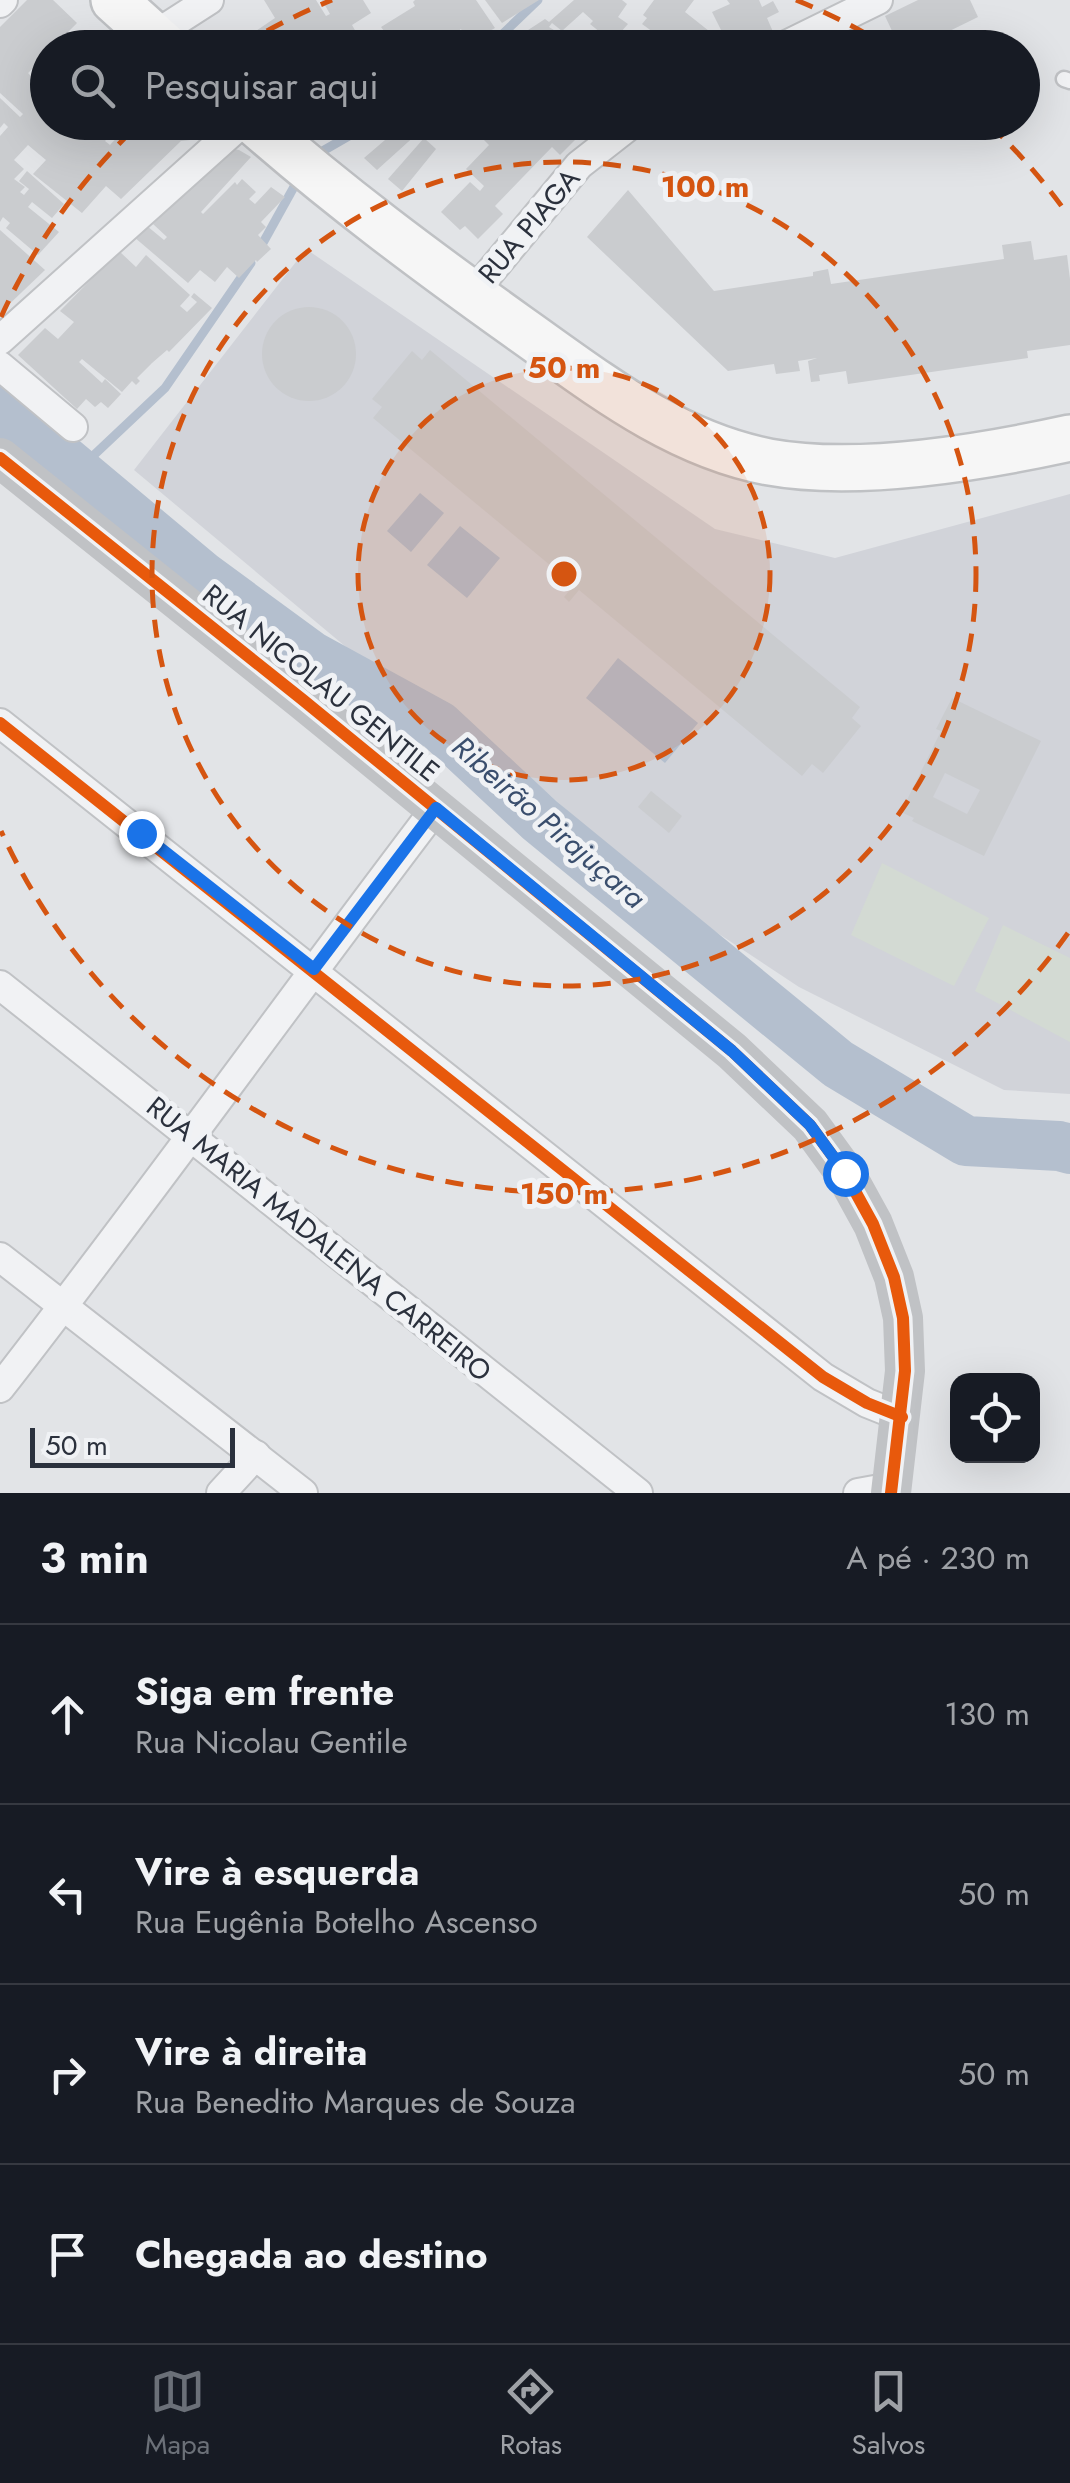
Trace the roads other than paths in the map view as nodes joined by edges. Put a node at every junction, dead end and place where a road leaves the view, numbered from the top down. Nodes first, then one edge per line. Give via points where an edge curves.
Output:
1 (114, 0) edge
2 (208, 0) edge
3 (878, 0) edge
4 (147, 30) edge
5 (174, 30) edge
6 (817, 30) edge
7 (223, 140) edge
8 (275, 140) edge
9 (611, 140) edge
10 (472, 294) junction
11 (0, 340) edge
12 (0, 366) edge
13 (73, 427) dead end
14 (1070, 438) edge
15 (3, 465) edge
16 (0, 722) edge
17 (436, 808) junction
18 (314, 969) junction
19 (0, 985) edge
20 (192, 1138) junction
21 (0, 1257) edge
22 (62, 1308) junction
23 (0, 1388) edge
24 (902, 1417) junction
25 (256, 1455) junction
26 (880, 1491) edge
27 (221, 1493) edge
28 (303, 1493) edge
29 (638, 1493) edge

1 - 4 main road
2 - 5 street
3 - 6 street
7 - 11 street
8 - 10 main road
9 - 10 street, RUA PIAGA via 579,165
10 - 14 main road via 655,420 705,444 770,462 908,463
12 - 13 street
15 - 17 street, RUA NICOLAU GENTILE
16 - 18 street
17 - 18 street
17 - 24 street, RUA NICOLAU GENTILE via 732,1051 810,1125 845,1173 894,1277 902,1318
18 - 20 street
18 - 24 street via 823,1376
19 - 20 street, RUA MARIA MADALENA CARREIRO
20 - 22 street
20 - 29 street, RUA MARIA MADALENA CARREIRO
21 - 22 street
22 - 23 street
22 - 25 street
24 - 26 street, RUA NICOLAU GENTILE
25 - 27 street
25 - 28 street

